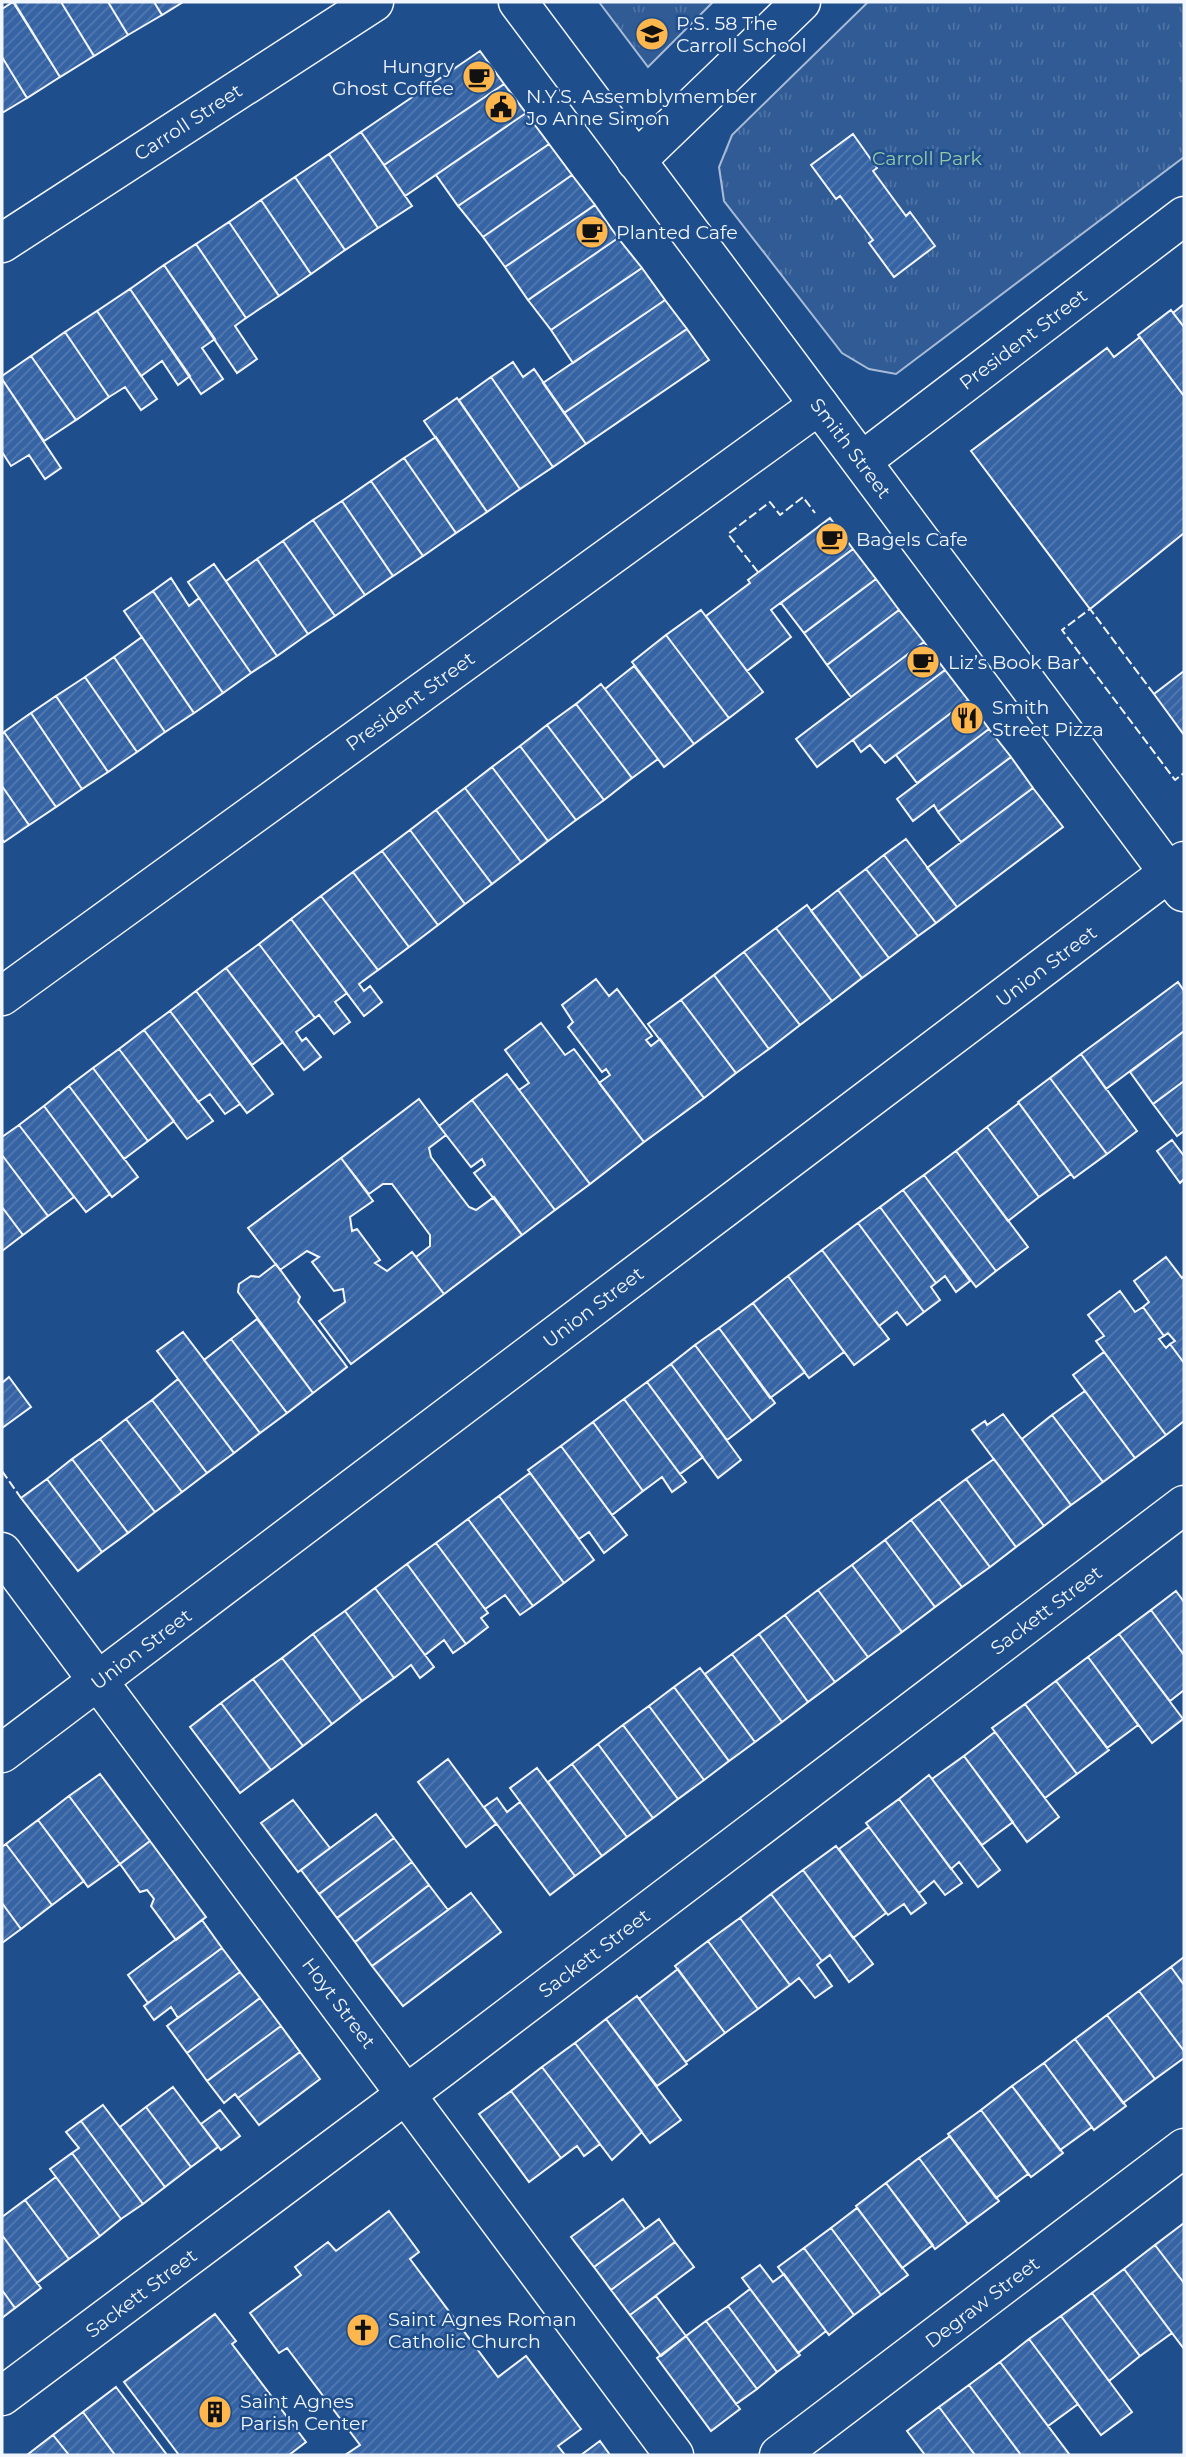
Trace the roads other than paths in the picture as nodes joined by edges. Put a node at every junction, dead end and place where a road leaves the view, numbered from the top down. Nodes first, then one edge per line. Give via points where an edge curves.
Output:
1 (374, 2) edge
2 (518, 2) edge
3 (801, 2) edge
4 (636, 161) junction
5 (1184, 216) edge
6 (2, 243) edge
7 (819, 405) junction
8 (862, 461) junction
9 (1179, 876) edge
10 (2, 996) edge
11 (1184, 1505) edge
12 (2, 1552) edge
13 (98, 1681) junction
14 (2, 1754) edge
15 (406, 2095) junction
16 (1184, 2148) edge
17 (2, 2396) edge
18 (674, 2455) edge
19 (779, 2455) edge

1 - 6 street, Carroll Street
2 - 4 street, Smith Street
3 - 4 street
4 - 7 street, Smith Street
5 - 8 street, President Street
7 - 8 street, Smith Street
7 - 10 street, President Street
8 - 9 street, Smith Street
9 - 13 street, Union Street
11 - 15 street, Sackett Street
12 - 13 street, Hoyt Street
13 - 14 street, Union Street
13 - 15 street, Hoyt Street
15 - 17 street, Sackett Street
15 - 18 street, Hoyt Street
16 - 19 street, Degraw Street

